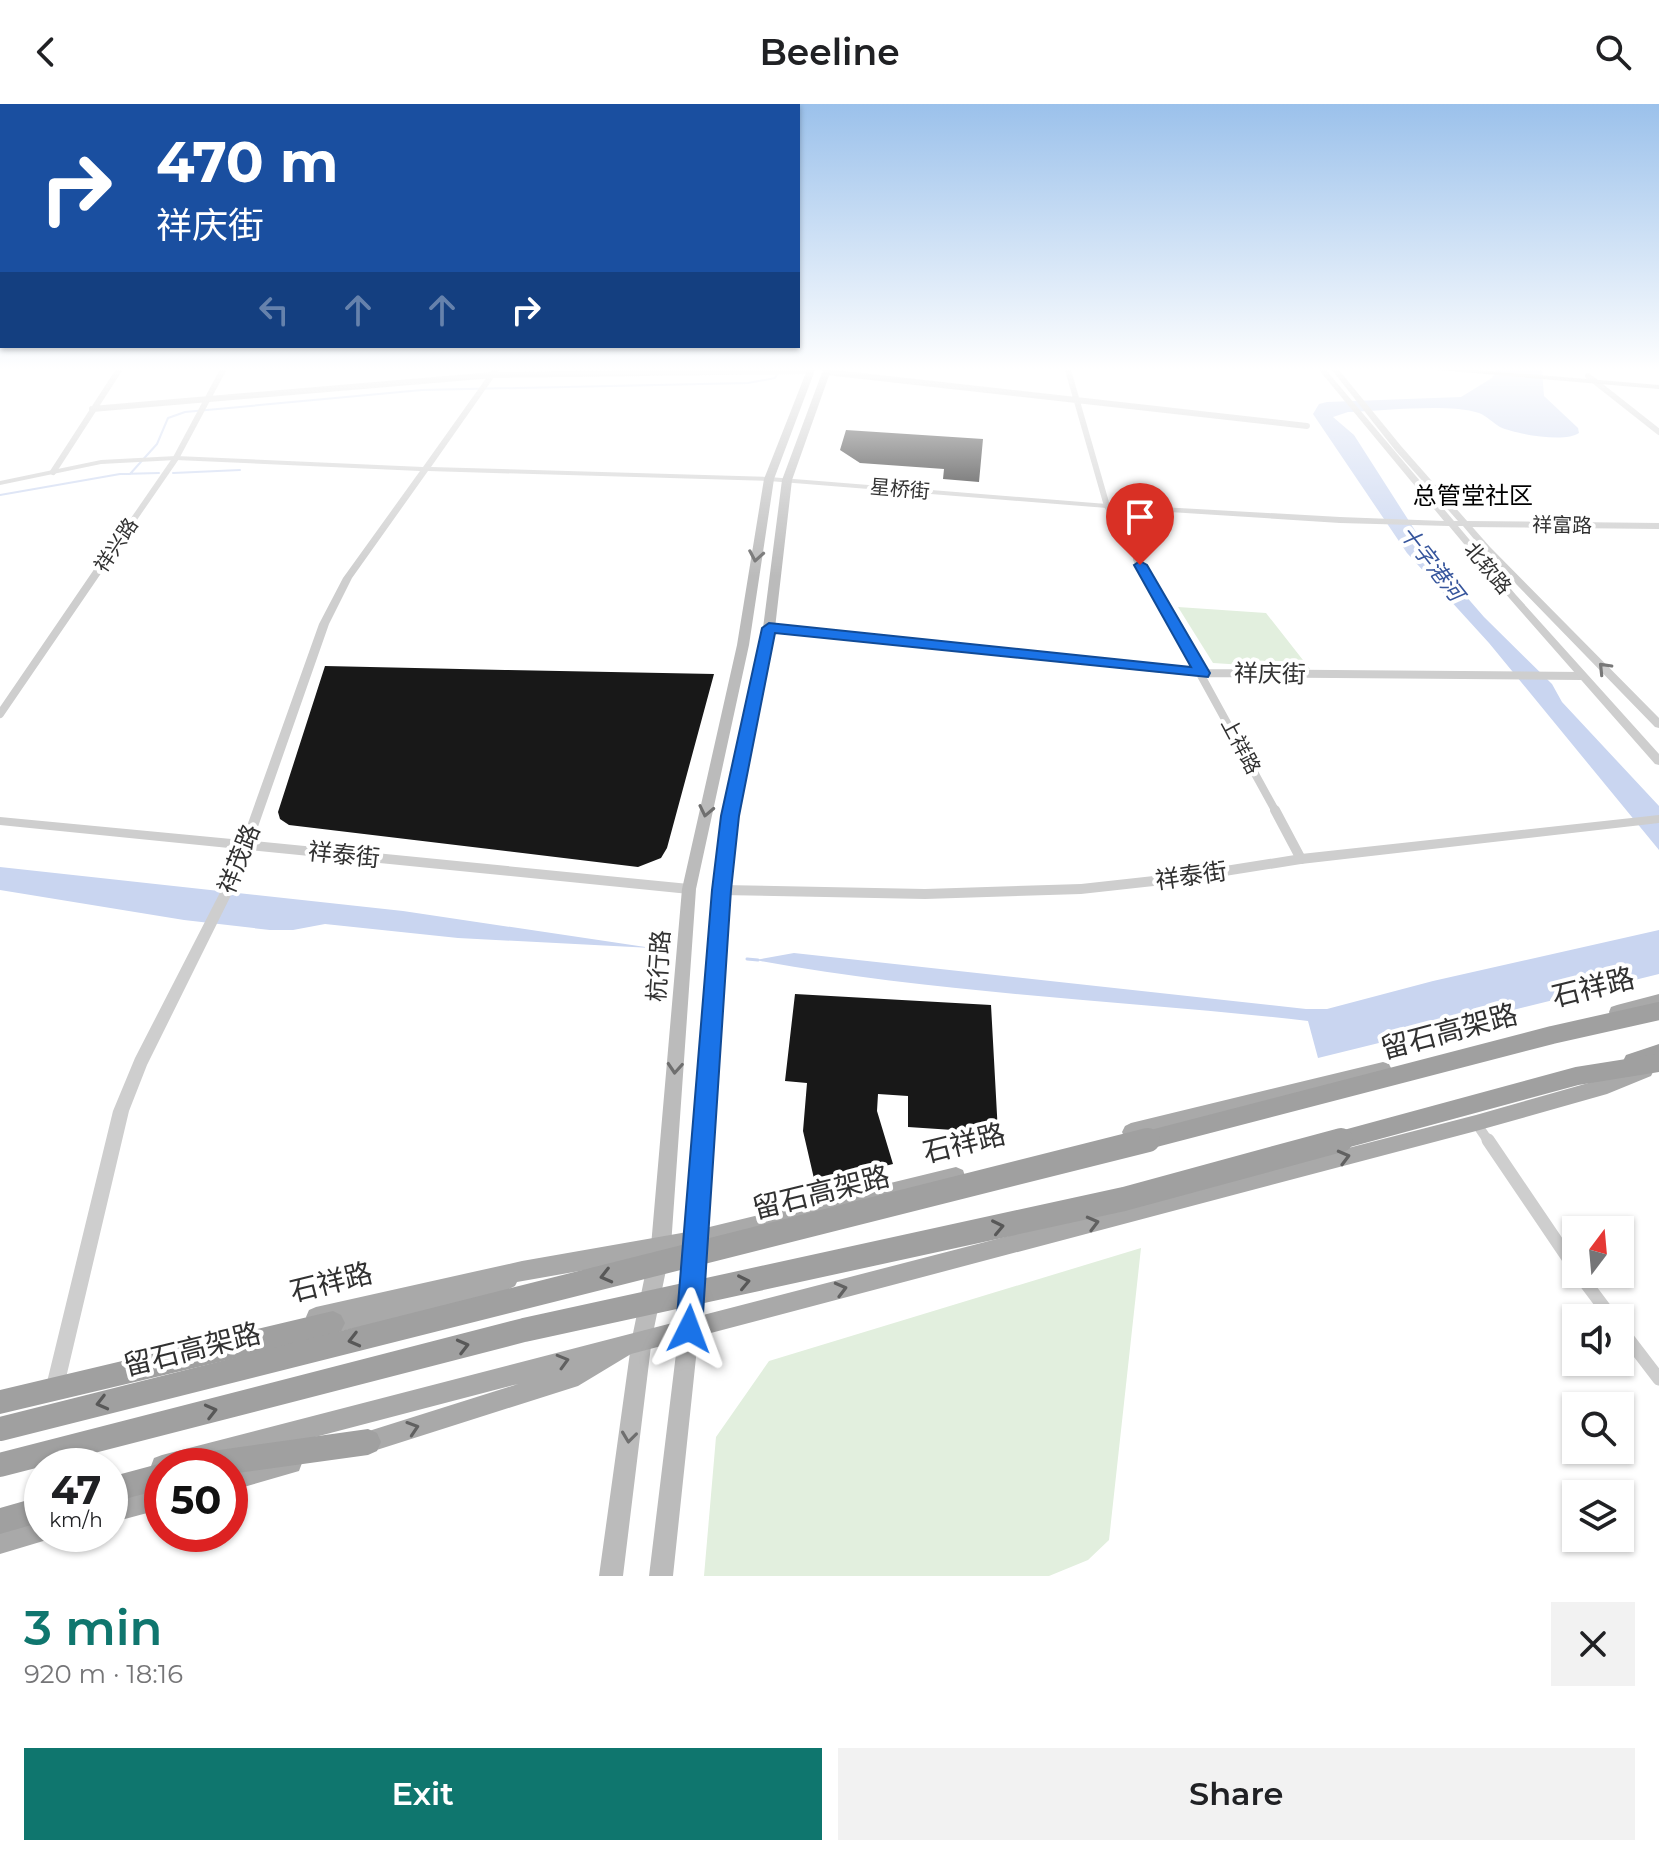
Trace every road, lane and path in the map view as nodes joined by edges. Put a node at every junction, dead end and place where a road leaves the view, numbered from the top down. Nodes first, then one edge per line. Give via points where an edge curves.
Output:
1 (74, 439) edge
2 (187, 439) edge
3 (447, 439) edge
4 (790, 439) edge
5 (796, 439) edge
6 (1087, 439) edge
7 (1381, 439) edge
8 (1393, 439) edge
9 (176, 458) junction
10 (426, 469) junction
11 (53, 472) junction
12 (778, 480) junction
13 (0, 483) edge
14 (1107, 506) junction
15 (1451, 524) junction
16 (1466, 524) junction
17 (1659, 526) edge
18 (769, 628) junction
19 (1202, 673) junction
20 (1582, 676) junction
21 (0, 714) edge
22 (1659, 724) edge
23 (1659, 761) edge
24 (1659, 819) edge
25 (0, 821) edge
26 (245, 845) junction
27 (1301, 859) junction
28 (689, 889) junction
29 (721, 890) junction
30 (1658, 1009) edge
31 (1659, 1053) edge
32 (1659, 1064) edge
33 (1577, 1076) junction
34 (1476, 1123) junction
35 (693, 1241) junction
36 (661, 1246) junction
37 (1562, 1250) edge
38 (522, 1271) junction
39 (1589, 1288) edge
40 (1601, 1304) edge
41 (333, 1323) joint
42 (689, 1329) junction
43 (642, 1338) junction
44 (1634, 1346) edge
45 (1659, 1379) edge
46 (56, 1382) junction
47 (0, 1399) edge
48 (365, 1413) junction
49 (0, 1429) edge
50 (368, 1442) junction
51 (231, 1448) edge
52 (284, 1453) junction
53 (248, 1458) edge
54 (0, 1465) edge
55 (248, 1475) edge
56 (24, 1502) edge
57 (0, 1508) edge
58 (24, 1514) edge
59 (0, 1521) edge
60 (24, 1536) edge
61 (0, 1542) edge
62 (611, 1576) edge
63 (661, 1576) edge

1 - 11 street
2 - 9 street, 祥兴路
3 - 10 street, 祥茂路
4 - 12 main road, 杭行路
5 - 12 main road, 杭行路
6 - 14 street, 上祥路
7 - 15 street, 北软路
8 - 16 street, 北软路
9 - 10 street, 星桥街
9 - 11 street, 星桥街 via 101,462
9 - 21 street, 祥兴路
10 - 12 street, 星桥街
10 - 26 street, 祥茂路 via 336,598
11 - 13 street, 星桥街
12 - 14 street, 星桥街
12 - 18 main road, 杭行路
12 -> 28 main road, 杭行路
14 - 15 street, 星桥街
14 - 19 street, 上祥路
15 - 16 street, 星桥街
15 - 20 street, 北软路
16 - 17 street, 祥富路
22 -> 16 street, 北软路
18 - 19 street, 祥庆街
18 - 29 main road, 杭行路 via 730,816
19 - 20 street, 祥庆街
19 - 27 street, 上祥路
20 - 23 street, 北软路
24 - 27 street, 祥泰街
25 - 26 street, 祥泰街
26 - 28 street, 祥泰街
26 - 46 street, 祥茂路 via 121,1111
27 - 29 street, 祥泰街 via 1068,889 925,894
28 -> 36 main road, 杭行路
29 - 35 main road, 杭行路
30 - 35 main road, 石祥路
30 -> 49 highway, 留石高架路, bridge
31 - 33 highway, bridge
32 - 33 highway, bridge
32 - 34 main road via 1607,1086
54 -> 33 highway, bridge via 524,1330 1124,1199
34 - 37 street
42 -> 34 main road
35 - 36 main road, 石祥路
35 - 42 main road, 杭行路
36 - 38 main road, 石祥路
36 - 43 main road, 杭行路
38 - 41 main road via 493,1287
38 - 46 main road, 石祥路 via 410,1293
39 - 40 street
41 - 47 highway
42 - 43 main road
42 - 63 main road, 杭行路
48 -> 43 main road
50 -> 43 main road via 578,1375
43 -> 62 main road, 杭行路
44 - 45 street
46 - 47 main road, 石祥路
48 - 51 main road
48 - 52 main road
50 - 52 highway
50 - 55 main road
52 - 53 highway
56 - 57 main road
58 - 59 highway
60 - 61 main road

